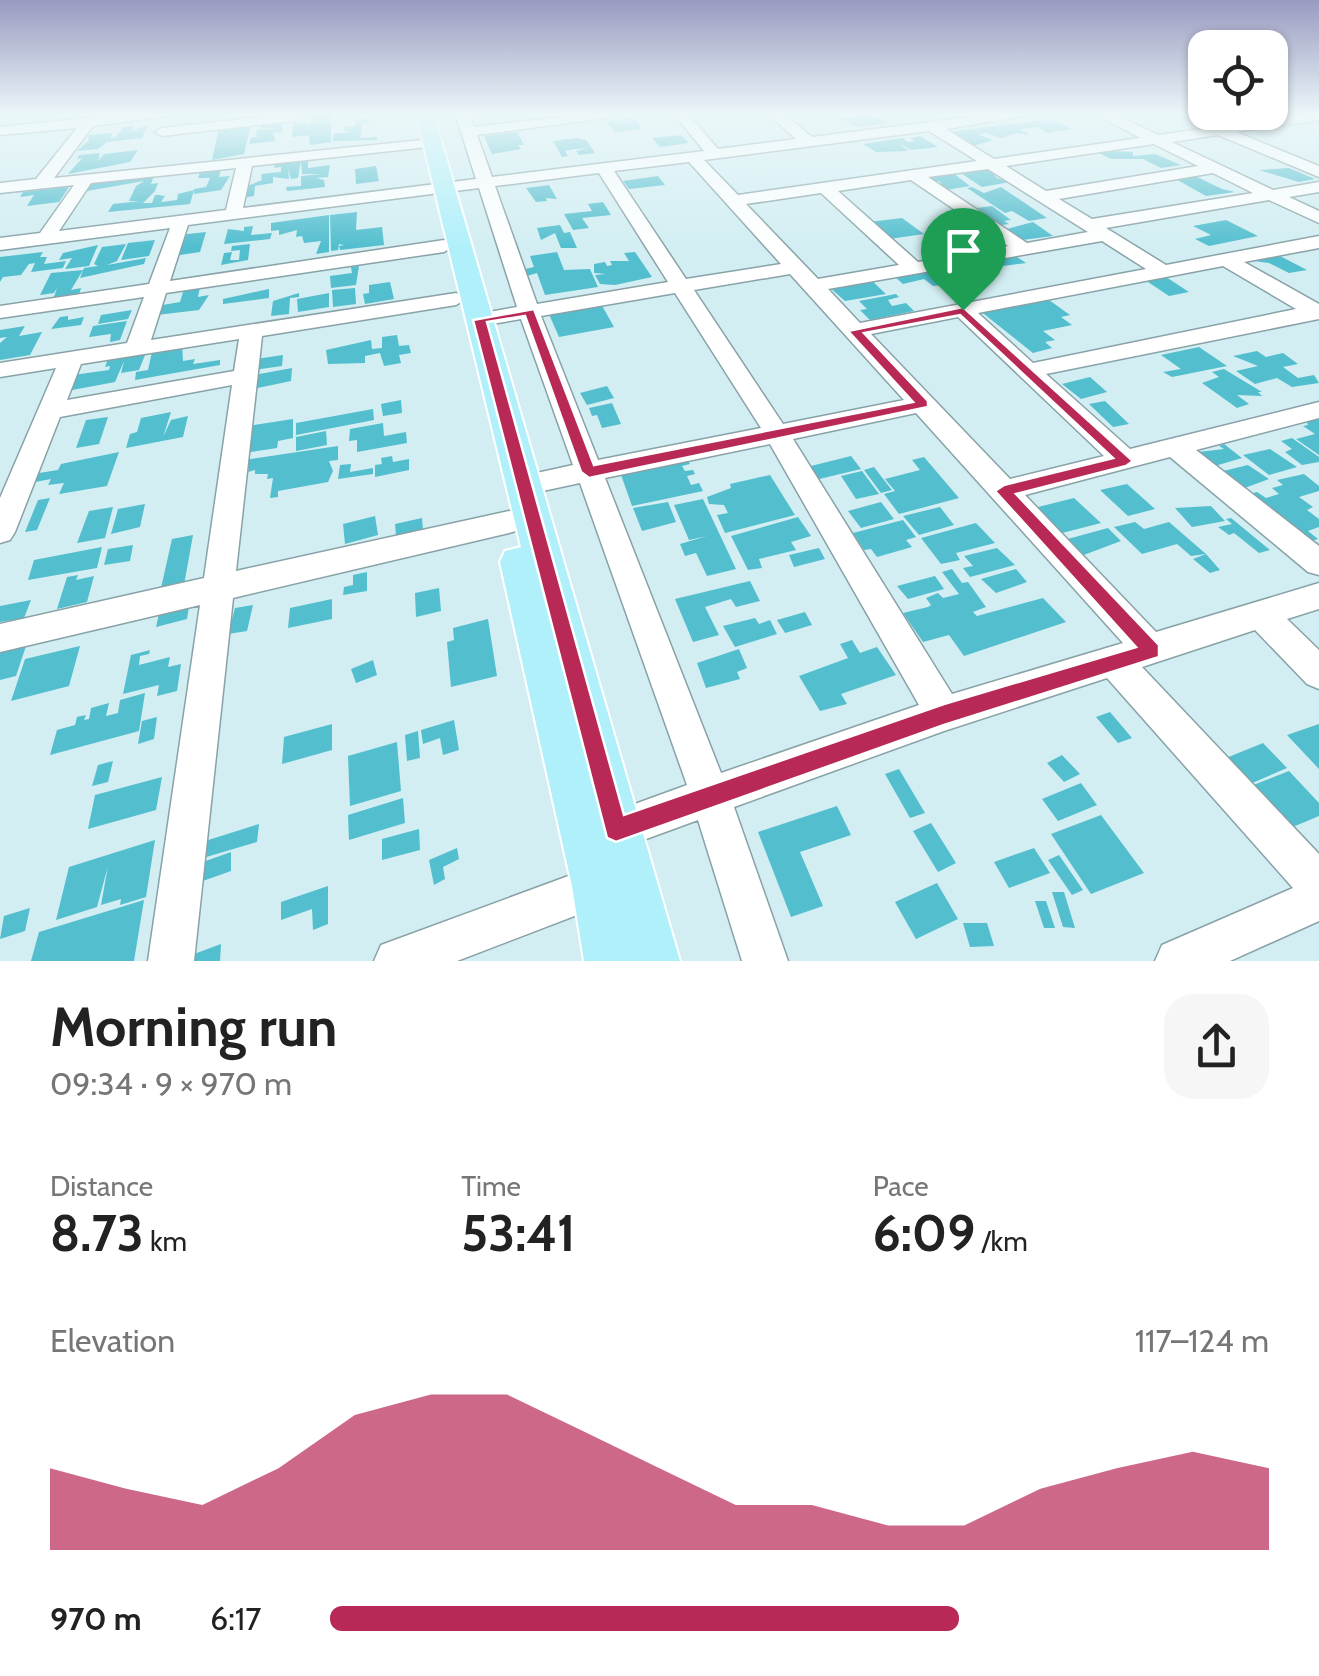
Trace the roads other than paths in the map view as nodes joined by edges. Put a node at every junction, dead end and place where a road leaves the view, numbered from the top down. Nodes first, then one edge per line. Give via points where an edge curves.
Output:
1 (61, 158) edge
2 (136, 158) edge
3 (216, 158) edge
4 (268, 158) edge
5 (434, 158) edge
6 (460, 158) edge
7 (689, 158) edge
8 (705, 158) edge
9 (981, 158) edge
10 (1039, 158) edge
11 (1193, 158) edge
12 (1285, 158) edge
13 (246, 160) junction
14 (992, 164) junction
15 (604, 168) junction
16 (1214, 168) junction
17 (1319, 172) edge
18 (914, 175) junction
19 (86, 179) junction
20 (1138, 181) junction
21 (485, 183) junction
22 (41, 184) junction
23 (1319, 187) edge
24 (0, 188) edge
25 (825, 188) junction
26 (438, 189) junction
27 (1270, 195) junction
28 (1044, 196) junction
29 (733, 201) junction
30 (1192, 208) junction
31 (233, 215) junction
32 (1319, 218) edge
33 (181, 222) junction
34 (1097, 230) junction
35 (45, 239) junction
36 (0, 244) edge
37 (444, 246) junction
38 (1314, 246) edge
39 (1024, 248) junction
40 (1226, 260) junction
41 (795, 267) junction
42 (914, 268) junction
43 (1162, 271) junction
44 (813, 286) junction
45 (681, 287) junction
46 (158, 288) junction
47 (468, 310) junction
48 (963, 310) junction
49 (0, 312) edge
50 (529, 312) junction
51 (1318, 312) edge
52 (854, 331) junction
53 (251, 332) junction
54 (136, 350) junction
55 (71, 360) junction
56 (0, 370) edge
57 (1026, 371) junction
58 (245, 376) junction
59 (923, 404) junction
60 (50, 410) junction
61 (1319, 410) edge
62 (776, 434) junction
63 (1177, 449) junction
64 (1126, 461) junction
65 (589, 472) junction
66 (524, 485) junction
67 (1004, 491) junction
68 (510, 522) junction
69 (0, 532) edge
70 (1319, 563) edge
71 (218, 590) junction
72 (1319, 596) edge
73 (1261, 615) junction
74 (0, 638) edge
75 (1134, 657) junction
76 (1319, 673) edge
77 (944, 714) junction
78 (711, 798) junction
79 (616, 830) junction
80 (614, 880) junction
81 (1319, 884) edge
82 (1319, 899) edge
83 (171, 961) edge
84 (397, 961) edge
85 (613, 961) edge
86 (651, 961) edge
87 (765, 961) edge
88 (1178, 961) edge

1 - 22 street
2 - 19 street
3 - 13 street
4 - 13 street
5 - 26 main road
6 - 21 street
7 - 15 street
8 - 29 street
9 - 14 street
10 - 14 street
11 - 16 street
12 - 17 street
13 - 31 street
14 - 18 street
14 - 28 street
15 - 21 street
15 - 45 street
16 - 20 street
16 - 27 street
18 - 25 street
18 - 39 street
19 - 22 street
19 - 35 street
20 - 28 street
20 - 30 street
21 - 26 street
21 - 50 street
22 - 24 street
23 - 27 street
25 - 29 street
25 - 42 street
26 - 31 street
26 - 37 main road
26 - 47 main road
27 - 30 street
27 - 32 street
28 - 34 street
29 - 41 street
30 - 34 street
31 - 33 street
33 - 35 street
33 - 46 street
34 - 39 street
34 - 43 street
35 - 36 street
37 - 46 street
37 - 47 main road
38 - 40 street
39 - 42 street
40 - 43 street
40 - 51 street
41 - 44 street
41 - 45 street
42 - 44 street
43 - 48 street
44 - 52 street
45 - 50 street
45 - 62 street
46 - 49 street
46 - 54 street
47 - 50 street
47 - 53 street
47 - 66 main road
47 - 68 main road
48 - 52 street
48 - 57 street
50 - 65 street
51 - 57 street
52 - 59 street
53 - 54 street
53 - 58 street
54 - 55 street
55 - 56 street
55 - 60 street
57 - 64 street
58 - 60 street
58 - 71 street
59 - 62 street
59 - 67 street
60 - 69 street
61 - 63 street
62 - 65 street
62 - 77 street
63 - 64 street
63 - 70 street
64 - 67 street
65 - 66 street
65 - 78 street
66 - 79 main road
67 - 75 street
68 - 71 street
68 - 80 main road
71 - 74 street
71 - 83 street
72 - 73 street
73 - 75 street
73 - 76 street
75 - 77 street
75 - 81 street
77 - 78 street
78 - 79 street
78 - 87 street
79 - 80 main road
80 - 84 street
80 - 85 main road
80 - 86 main road
82 - 88 street

